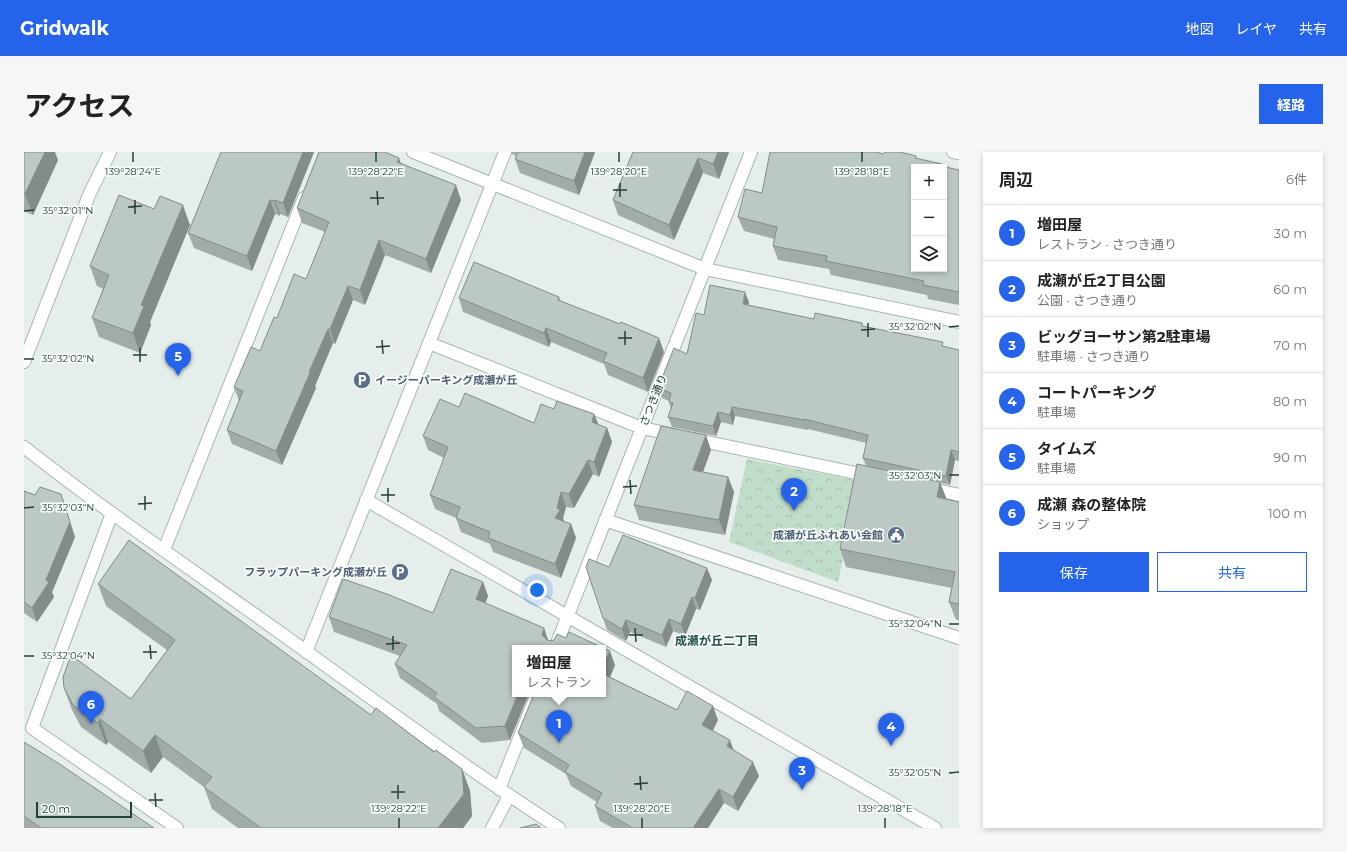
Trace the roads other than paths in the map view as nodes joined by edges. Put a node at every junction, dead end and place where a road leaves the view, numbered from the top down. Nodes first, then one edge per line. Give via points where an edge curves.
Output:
1 (110, 152) edge
2 (413, 152) edge
3 (505, 152) edge
4 (751, 152) edge
5 (953, 152) edge
6 (959, 153) edge
7 (493, 184) junction
8 (308, 189) edge
9 (705, 269) junction
10 (959, 322) edge
11 (429, 344) junction
12 (24, 362) edge
13 (642, 428) junction
14 (24, 447) edge
15 (882, 479) edge
16 (912, 485) edge
17 (959, 495) edge
18 (366, 500) junction
19 (112, 513) junction
20 (605, 520) junction
21 (164, 550) junction
22 (567, 617) junction
23 (959, 638) edge
24 (556, 645) edge
25 (306, 652) junction
26 (536, 697) edge
27 (504, 793) junction
28 (177, 828) edge
29 (492, 828) edge
30 (558, 828) edge
31 (935, 828) edge

1 - 12 street via 89,195
2 - 7 street
3 - 7 street
4 - 9 street, さつき通り
5 - 6 street
7 - 9 street
7 - 11 street
8 - 21 street
9 - 10 street
9 - 13 street, さつき通り
11 - 13 street
11 - 18 street
13 - 15 street
13 - 20 street, さつき通り
14 - 19 street
16 - 17 street
18 - 22 street
18 - 25 street
19 - 21 street
19 - 28 street via 32,728
20 - 22 street, さつき通り
20 - 23 street
21 - 25 street
22 - 24 street, さつき通り
22 - 31 street
25 - 27 street
26 - 27 street
27 - 29 street
27 - 30 street

